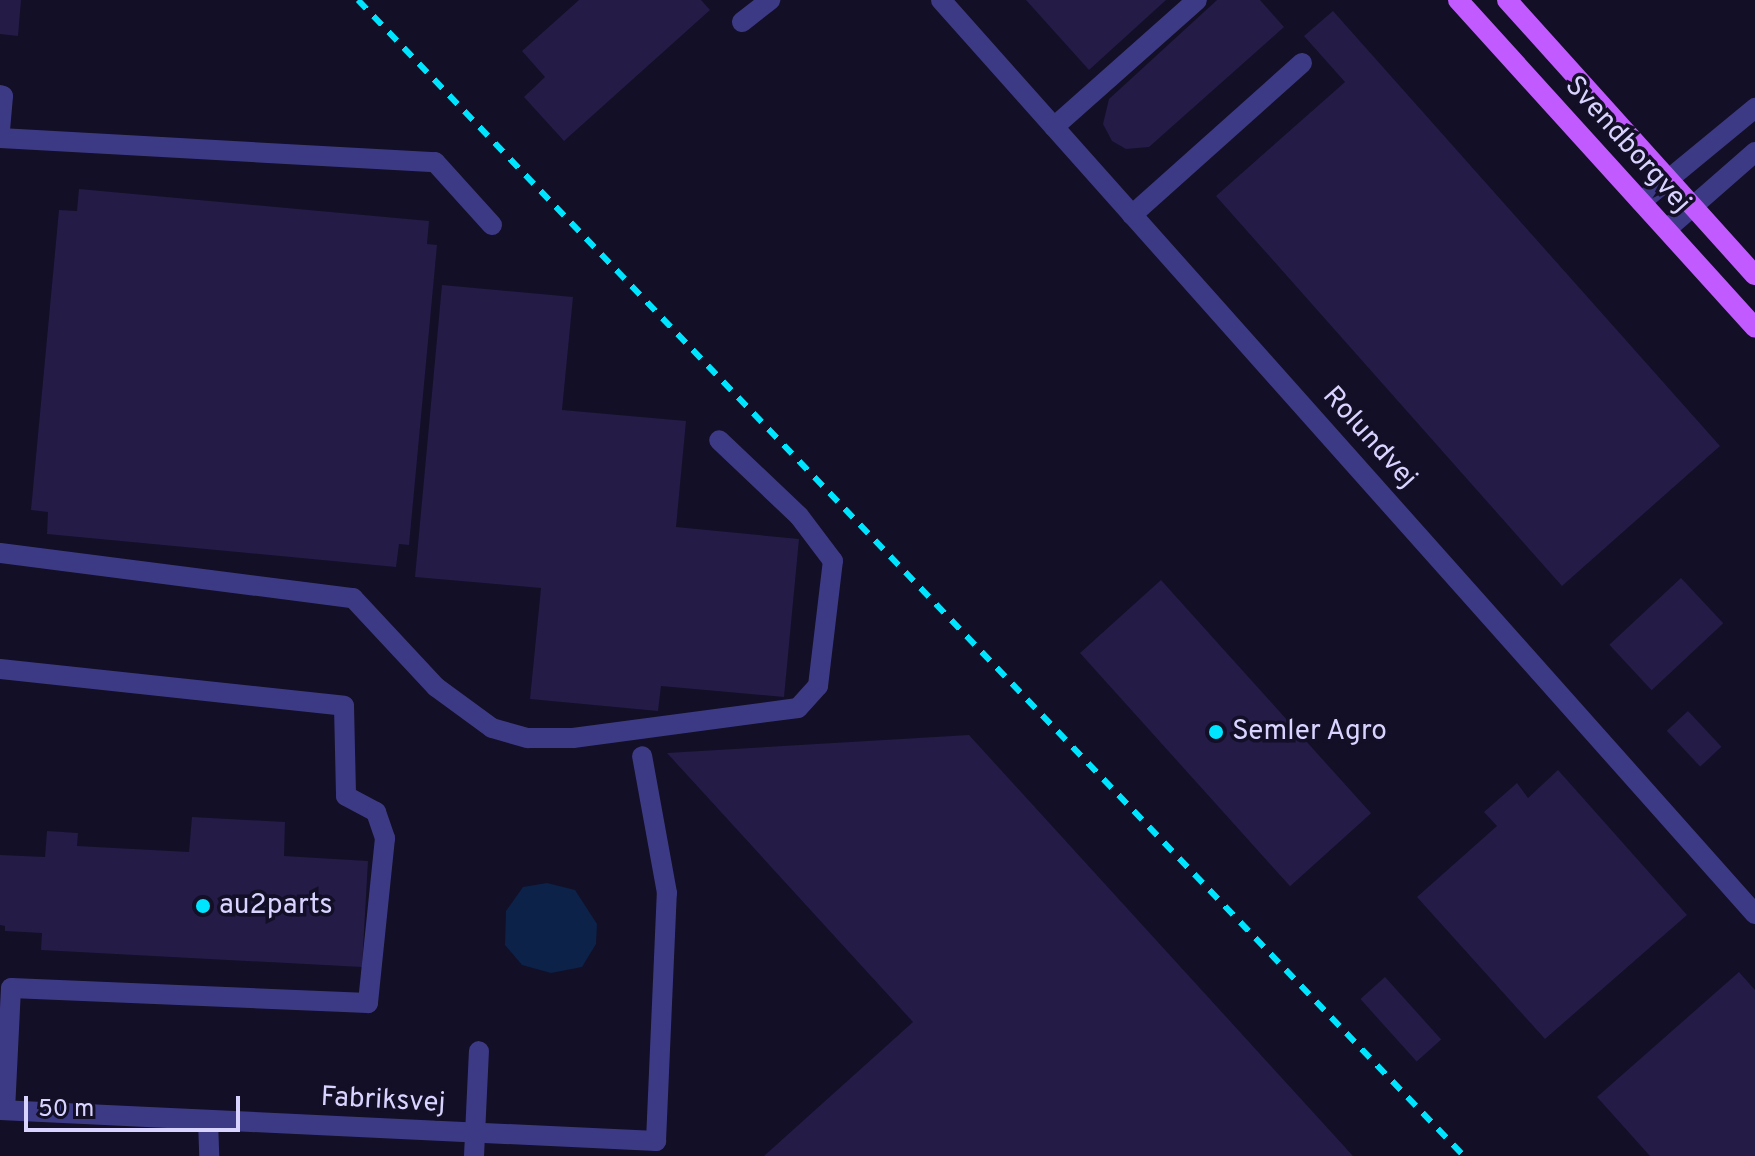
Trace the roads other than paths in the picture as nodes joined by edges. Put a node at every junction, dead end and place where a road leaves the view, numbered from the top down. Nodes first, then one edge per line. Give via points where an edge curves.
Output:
1 (770, 0) edge
2 (941, 0) edge
3 (1197, 0) edge
4 (1458, 0) edge
5 (1507, 0) edge
6 (742, 22) dead end
7 (1302, 63) dead end
8 (0, 95) edge
9 (1755, 108) edge
10 (1054, 127) junction
11 (0, 131) edge
12 (0, 138) edge
13 (1755, 152) edge
14 (1670, 178) junction
15 (1641, 202) junction
16 (1694, 205) junction
17 (1132, 215) junction
18 (492, 225) dead end
19 (1667, 229) junction
20 (1755, 275) edge
21 (1755, 328) edge
22 (719, 440) dead end
23 (0, 553) edge
24 (0, 669) edge
25 (642, 756) dead end
26 (1755, 914) edge
27 (479, 1051) dead end
28 (3, 1110) edge
29 (208, 1120) junction
30 (475, 1134) junction
31 (209, 1156) edge
32 (474, 1156) edge

1 - 6 street
2 - 10 street, Rolundvej
3 - 10 street
4 - 15 main road, Svendborgvej
5 - 14 main road, Svendborgvej
7 - 17 street
8 - 11 street
9 - 14 street
10 - 17 street, Rolundvej
12 - 18 street via 435,162
13 - 16 street
14 - 15 street
14 - 16 main road, Svendborgvej
15 - 19 main road, Svendborgvej
16 - 19 street
16 - 20 main road, Svendborgvej
17 - 26 street, Rolundvej
19 - 21 main road, Svendborgvej
22 - 23 street via 799,516 833,561 818,686 798,708 573,738 528,738 492,728 436,687 353,598
24 - 28 street via 344,706 346,796 376,812 385,838 368,1003 11,988
25 - 30 street via 667,893 656,1141
27 - 30 street, Fabriksvej
28 - 29 street, Fabriksvej
29 - 30 street, Fabriksvej
29 - 31 street
30 - 32 street, Fabriksvej

